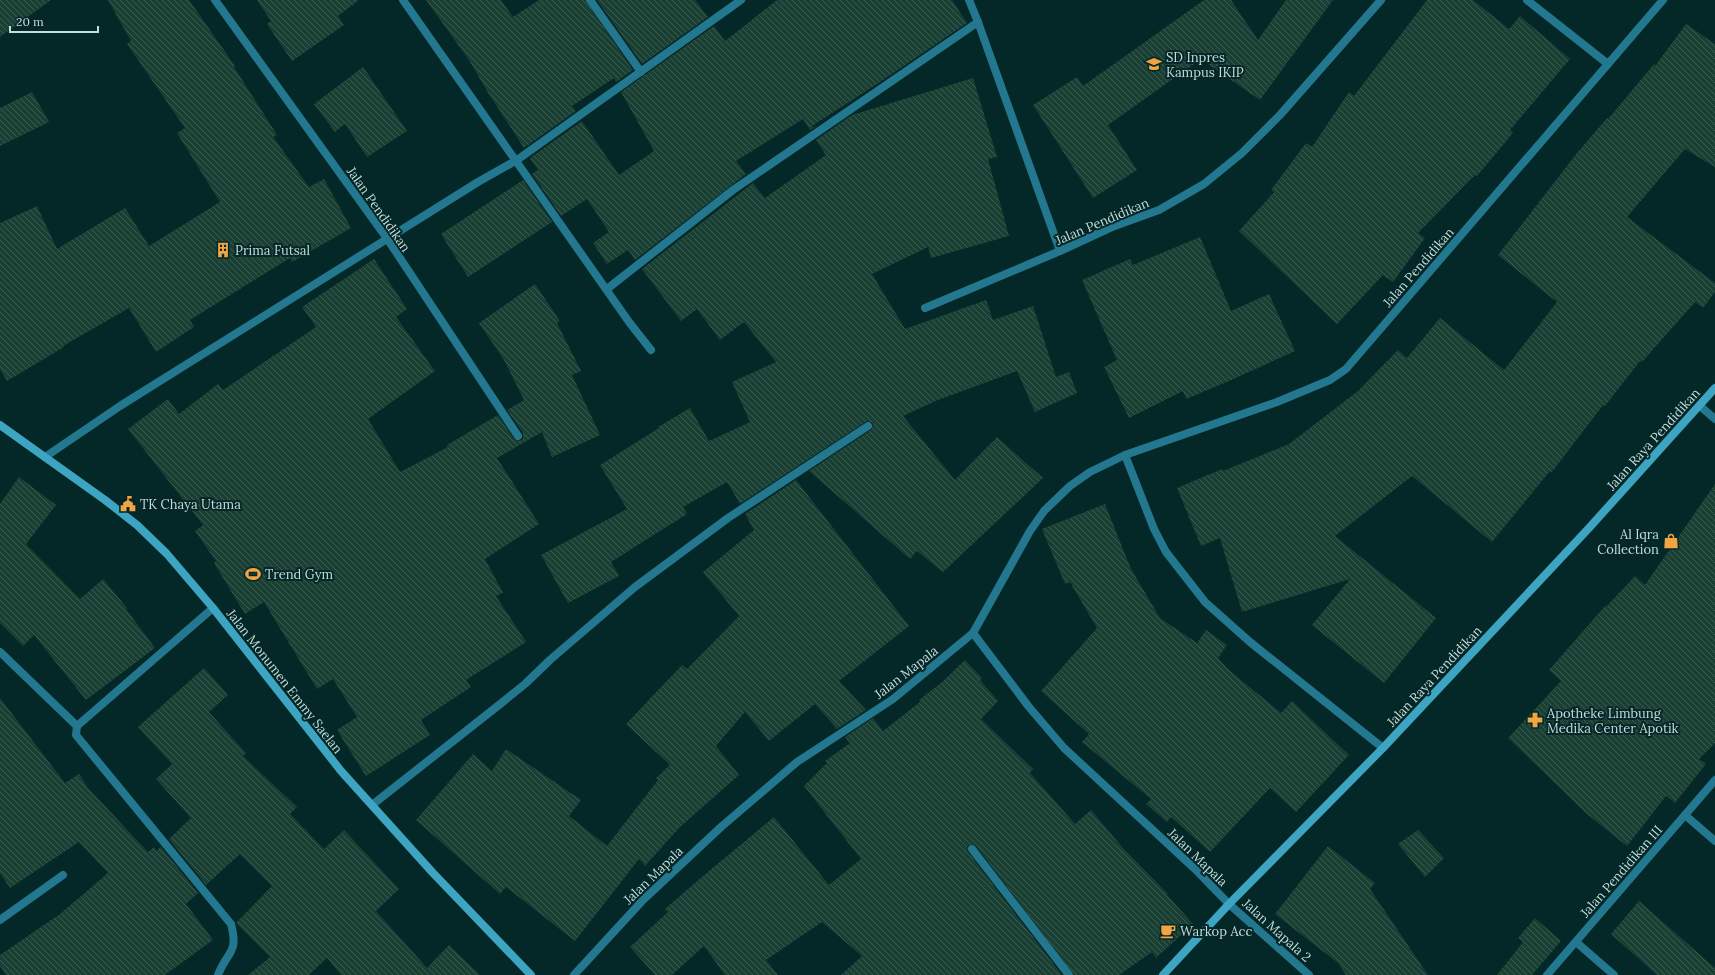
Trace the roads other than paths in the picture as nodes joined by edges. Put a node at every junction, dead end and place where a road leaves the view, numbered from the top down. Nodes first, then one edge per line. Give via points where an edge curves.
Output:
1 (215, 0) edge
2 (403, 0) edge
3 (590, 0) edge
4 (741, 0) edge
5 (969, 0) edge
6 (1381, 0) edge
7 (1527, 0) edge
8 (1663, 0) edge
9 (978, 22) junction
10 (1608, 64) junction
11 (641, 72) junction
12 (516, 160) junction
13 (388, 240) junction
14 (1060, 251) junction
15 (607, 289) junction
16 (925, 308) dead end
17 (651, 350) dead end
18 (1715, 388) edge
19 (1700, 406) junction
20 (1715, 419) edge
21 (0, 425) edge
22 (868, 426) dead end
23 (518, 436) dead end
24 (1125, 455) junction
25 (45, 457) junction
26 (213, 608) junction
27 (973, 633) junction
28 (0, 652) edge
29 (77, 726) junction
30 (1383, 748) junction
31 (1715, 780) edge
32 (372, 805) junction
33 (1685, 815) junction
34 (1715, 841) edge
35 (972, 849) dead end
36 (63, 875) dead end
37 (1229, 904) junction
38 (0, 920) edge
39 (1576, 942) junction
40 (218, 975) edge
41 (531, 975) edge
42 (574, 975) edge
43 (1069, 975) edge
44 (1163, 975) edge
45 (1309, 975) edge
46 (1547, 975) edge
47 (1614, 975) edge

1 - 13 street, Jalan Pendidikan
2 - 12 street
3 - 11 street
4 - 11 street
5 - 9 street
6 - 14 street, Jalan Pendidikan via 1280,115 1242,153 1204,184 1159,210 1112,227
7 - 10 street
8 - 10 street, Jalan Pendidikan
9 - 14 street
9 - 15 street via 732,190
10 - 24 street, Jalan Pendidikan via 1346,369 1330,380 1277,402
11 - 12 street
12 - 13 street
12 - 15 street
13 - 23 street, Jalan Pendidikan
13 - 25 street via 120,406
14 - 16 street, Jalan Pendidikan
15 - 17 street
18 - 19 street, Jalan Raya Pendidikan
19 - 20 street
19 - 30 street, Jalan Raya Pendidikan
21 - 25 street, Jalan Monumen Emmy Saelan
22 - 32 street via 728,518 635,587 504,701
24 - 27 street, Jalan Pendidikan via 1085,476 1058,496 1044,511 1030,531
24 - 30 street via 1154,529 1166,552 1204,602
25 - 26 street, Jalan Monumen Emmy Saelan via 137,525 167,554
26 - 29 street
26 - 32 street, Jalan Monumen Emmy Saelan via 341,771
27 - 37 street, Jalan Mapala via 1029,707 1064,748 1195,869
27 - 42 street, Jalan Mapala via 893,699 791,767 721,827 643,900
28 - 29 street
29 - 40 street via 76,735 231,924 234,947
30 - 37 street, Jalan Raya Pendidikan
31 - 33 street, Jalan Pendidikan III
32 - 41 street, Jalan Monumen Emmy Saelan
33 - 34 street
33 - 39 street, Jalan Pendidikan III
35 - 43 street
36 - 38 street
37 - 44 street, Jalan Raya Pendidikan
37 - 45 street, Jalan Mapala 2
39 - 46 street, Jalan Pendidikan III
39 - 47 street

